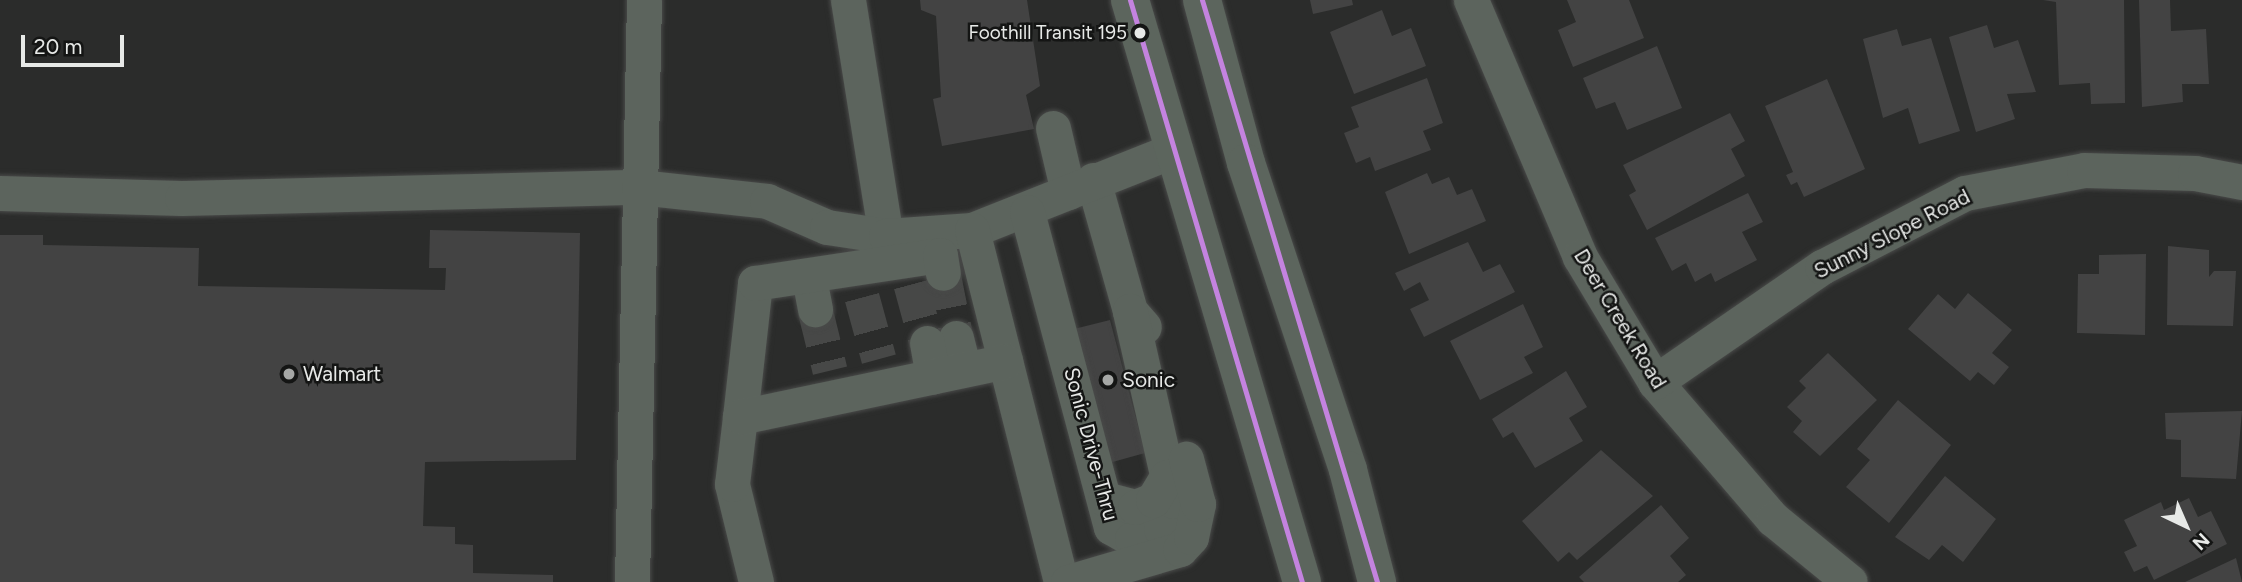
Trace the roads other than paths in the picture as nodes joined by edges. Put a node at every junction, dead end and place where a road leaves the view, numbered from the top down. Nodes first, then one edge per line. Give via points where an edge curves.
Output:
1 (644, 0) edge
2 (848, 0) edge
3 (1130, 0) edge
4 (1202, 0) edge
5 (1471, 0) edge
6 (1053, 128) dead end
7 (1174, 150) junction
8 (2242, 182) edge
9 (1080, 186) junction
10 (639, 187) junction
11 (0, 193) edge
12 (1027, 212) junction
13 (972, 230) junction
14 (911, 263) junction
15 (1130, 311) junction
16 (1005, 361) junction
17 (1655, 382) junction
18 (740, 417) junction
19 (632, 582) edge
20 (756, 582) edge
21 (1061, 582) edge
22 (1068, 582) edge
23 (1302, 582) edge
24 (1377, 582) edge
25 (1850, 582) edge

1 - 10 street
2 - 14 street
3 - 7 main road
4 - 24 main road via 1246,163 1348,470
5 - 17 street, Deer Creek Road via 1580,257
6 - 9 street, Sonic Drive-Thru
7 - 9 street
7 - 23 main road
8 - 17 street, Sunny Slope Road via 2195,173 2084,170 1965,193 1822,267
9 - 12 street
9 - 15 street, Sonic Drive-Thru
10 - 11 street via 182,198
10 - 14 street via 767,201
10 - 19 street
12 - 13 street
12 - 15 street, Sonic Drive-Thru via 1105,499 1120,536 1161,529 1173,501
13 - 14 street
13 - 16 street
14 - 18 street via 858,285 812,294 755,283
15 - 22 street via 1155,338 1198,504 1191,537 1168,556
16 - 18 street via 945,356 834,383
16 - 21 street
17 - 25 street, Deer Creek Road via 1773,519
18 - 20 street via 732,484

